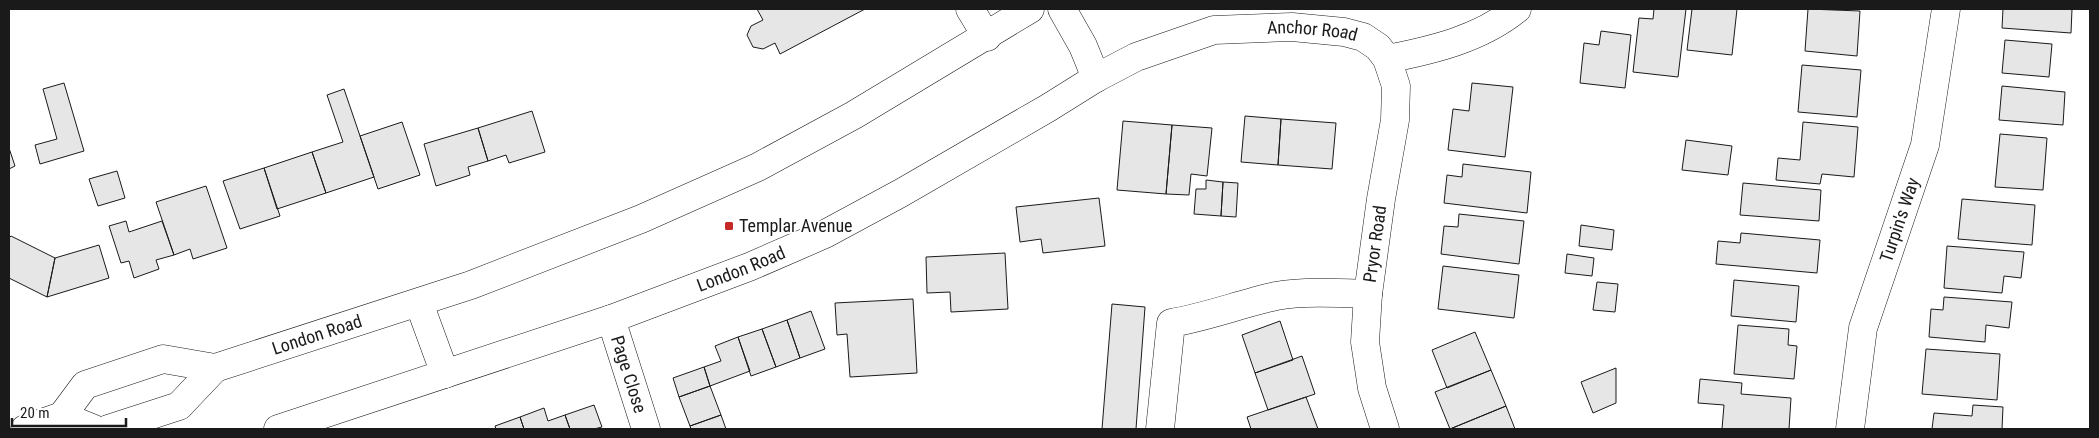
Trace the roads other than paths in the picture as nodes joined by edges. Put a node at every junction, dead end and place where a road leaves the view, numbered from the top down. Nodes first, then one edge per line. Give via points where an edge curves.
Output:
1 (970, 9) edge
2 (1030, 9) edge
3 (1062, 9) edge
4 (1517, 9) edge
5 (1946, 9) edge
6 (987, 36) junction
7 (1387, 59) junction
8 (1096, 78) junction
9 (1368, 294) junction
10 (419, 303) junction
11 (611, 319) junction
12 (216, 368) junction
13 (445, 374) junction
14 (62, 416) junction
15 (350, 418) edge
16 (26, 429) edge
17 (94, 429) edge
18 (108, 429) edge
19 (278, 429) edge
20 (646, 429) edge
21 (1160, 429) edge
22 (1385, 429) edge
23 (1850, 429) edge

1 - 6 street
2 - 6 street, London Road
3 - 8 street
4 - 7 street via 1506,18 1454,44
5 - 23 street, Turpin's Way via 1925,145 1863,328
6 - 10 street, London Road via 854,115 758,167 641,219
7 - 8 street, Anchor Road via 1363,37 1344,32 1292,27 1214,30 1136,58
7 - 9 street, Pryor Road via 1396,86 1395,120
8 - 11 street, London Road via 978,149 825,234 750,267
9 - 21 street via 1277,296 1202,318 1171,323
9 - 22 street, Pryor Road via 1365,342 1372,388
10 - 12 street, London Road
10 - 13 street
11 - 13 street, London Road
11 - 20 street, Page Close
12 - 14 street, London Road via 163,358 85,385
12 - 18 street, London Road via 179,406
13 - 15 street, London Road
14 - 16 street
14 - 17 street
15 - 19 street, London Road

